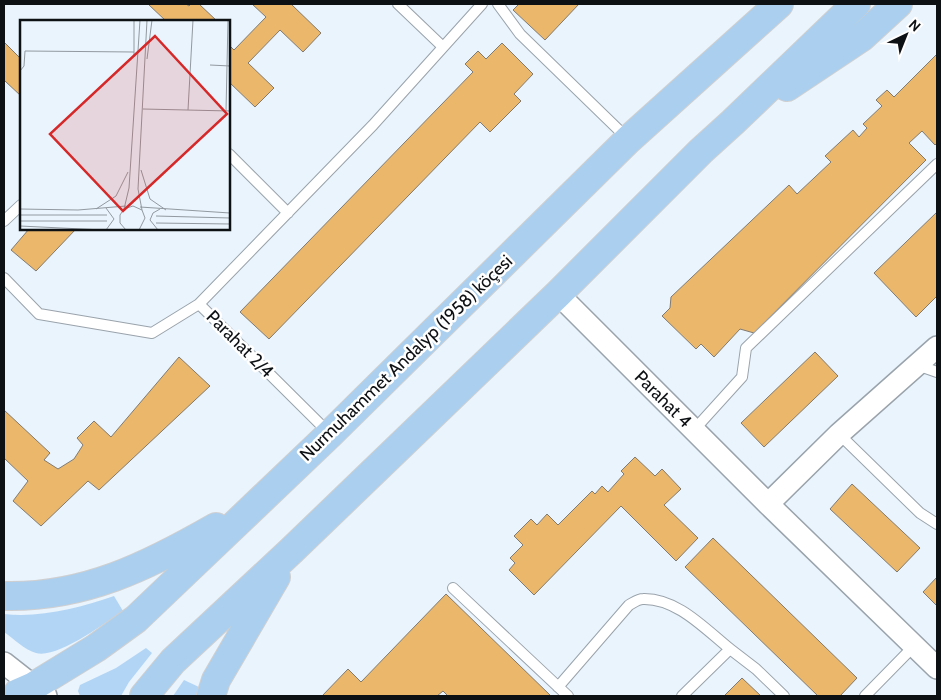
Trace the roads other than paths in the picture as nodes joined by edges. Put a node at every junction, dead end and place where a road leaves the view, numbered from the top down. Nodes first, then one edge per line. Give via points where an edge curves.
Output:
1 (398, 4) edge
2 (482, 4) edge
3 (498, 4) edge
4 (752, 4) edge
5 (780, 4) edge
6 (856, 4) edge
7 (898, 4) edge
8 (443, 47) junction
9 (698, 77) junction
10 (734, 122) junction
11 (628, 140) junction
12 (230, 155) edge
13 (937, 164) edge
14 (20, 206) edge
15 (288, 213) junction
16 (4, 222) edge
17 (4, 278) edge
18 (558, 294) junction
19 (199, 304) junction
20 (937, 347) edge
21 (917, 365) junction
22 (937, 372) edge
23 (694, 430) junction
24 (330, 434) junction
25 (839, 434) junction
26 (768, 504) junction
27 (252, 506) junction
28 (937, 524) edge
29 (291, 552) junction
30 (453, 588) dead end
31 (4, 596) edge
32 (915, 646) junction
33 (730, 649) junction
34 (4, 663) edge
35 (937, 668) edge
36 (558, 688) junction
37 (27, 693) edge
38 (144, 696) edge
39 (211, 696) edge
40 (568, 696) edge
41 (682, 696) edge
42 (784, 696) edge
43 (865, 696) edge

1 - 8 lane
2 - 8 lane
3 - 11 lane via 520,34
4 - 9 main road
5 - 9 main road, Nurmuhammet Andalyp (1958) köçesi
6 - 10 main road
7 - 10 main road via 862,38
8 - 15 lane
9 - 11 main road, Nurmuhammet Andalyp (1958) köçesi
10 - 18 main road
11 - 24 main road, Nurmuhammet Andalyp (1958) köçesi
12 - 15 lane
13 - 23 lane via 746,348 742,377
14 - 16 lane
15 - 19 lane
17 - 19 lane, Parahat 2/4 via 39,314 152,333
18 - 23 street, Parahat 4
18 - 29 main road
19 - 24 lane, Parahat 2/4
20 - 21 street
21 - 22 lane
21 - 25 street
23 - 26 street, Parahat 4
24 - 27 main road, Nurmuhammet Andalyp (1958) köçesi
25 - 26 street
25 - 28 lane via 920,513
26 - 32 street, Parahat 4
27 - 31 main road via 179,548 116,578 61,592
27 - 37 main road, Nurmuhammet Andalyp (1958) köçesi via 136,619
29 - 38 main road via 173,661
29 - 39 main road via 216,680
30 - 36 lane
32 - 35 street, Parahat 4
32 - 43 lane
33 - 36 lane via 678,608 641,598 629,605
33 - 41 lane
33 - 42 lane
34 - 37 street
36 - 40 lane

